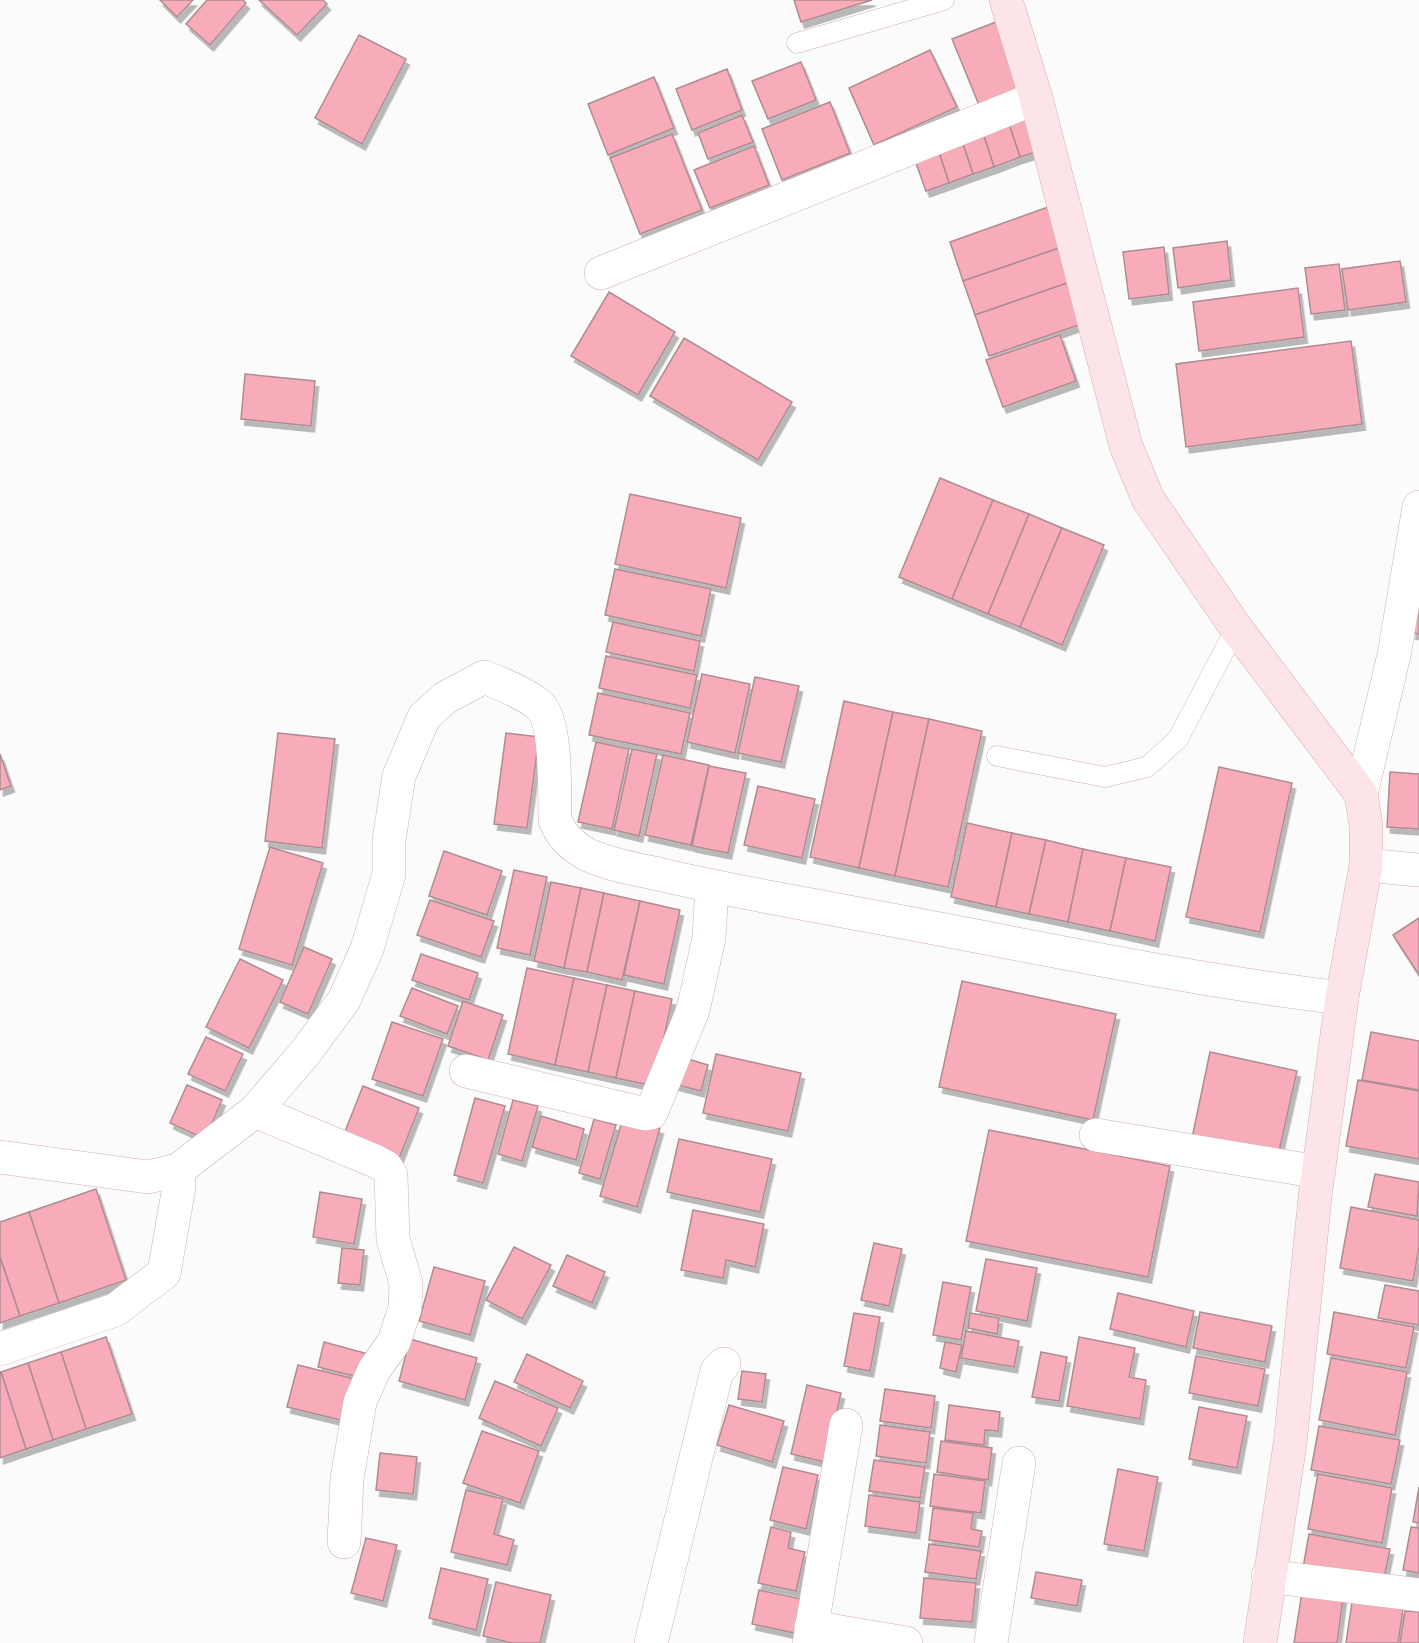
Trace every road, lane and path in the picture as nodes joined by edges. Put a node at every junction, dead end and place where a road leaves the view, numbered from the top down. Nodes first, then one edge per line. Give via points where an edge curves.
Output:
1 (944, 0) edge
2 (1006, 0) edge
3 (797, 43) dead end
4 (1036, 98) junction
5 (601, 273) dead end
6 (1419, 507) edge
7 (1236, 628) junction
8 (997, 756) dead end
9 (1361, 794) junction
10 (1366, 865) junction
11 (1419, 870) edge
12 (712, 887) junction
13 (1342, 998) junction
14 (466, 1071) dead end
15 (255, 1110) junction
16 (1096, 1135) dead end
17 (0, 1157) edge
18 (178, 1170) junction
19 (1319, 1172) junction
20 (0, 1349) edge
21 (724, 1364) dead end
22 (846, 1425) dead end
23 (1019, 1463) dead end
24 (344, 1542) dead end
25 (1268, 1576) junction
26 (1419, 1595) edge
27 (810, 1635) edge
28 (651, 1643) edge
29 (906, 1643) edge
30 (991, 1643) edge
31 (1260, 1643) edge

1 - 3 lane
2 - 4 street
4 - 5 street
4 - 7 street via 1126,446 1148,499
6 - 9 street via 1394,655
7 - 8 lane via 1178,739 1147,768 1105,777
7 - 9 street
9 - 10 street
10 - 11 street
10 - 13 street
12 - 13 street via 1075,956
12 - 14 street via 709,938 693,1010 651,1113
12 - 15 street via 606,862 569,843 555,820 551,732 540,705 484,677 445,698 424,717 399,776 389,840 389,874 367,949 344,1000 305,1053
13 - 19 street
15 - 18 street
15 - 24 street via 375,1161 391,1175 393,1239 406,1283 405,1308 393,1342 374,1370 360,1402 347,1479
16 - 19 street
17 - 18 street via 148,1177
18 - 20 street via 179,1186 164,1273 116,1310
19 - 25 street via 1290,1444
21 - 28 street via 717,1371
22 - 27 street
23 - 30 street
25 - 26 street
25 - 31 street
27 - 29 street

